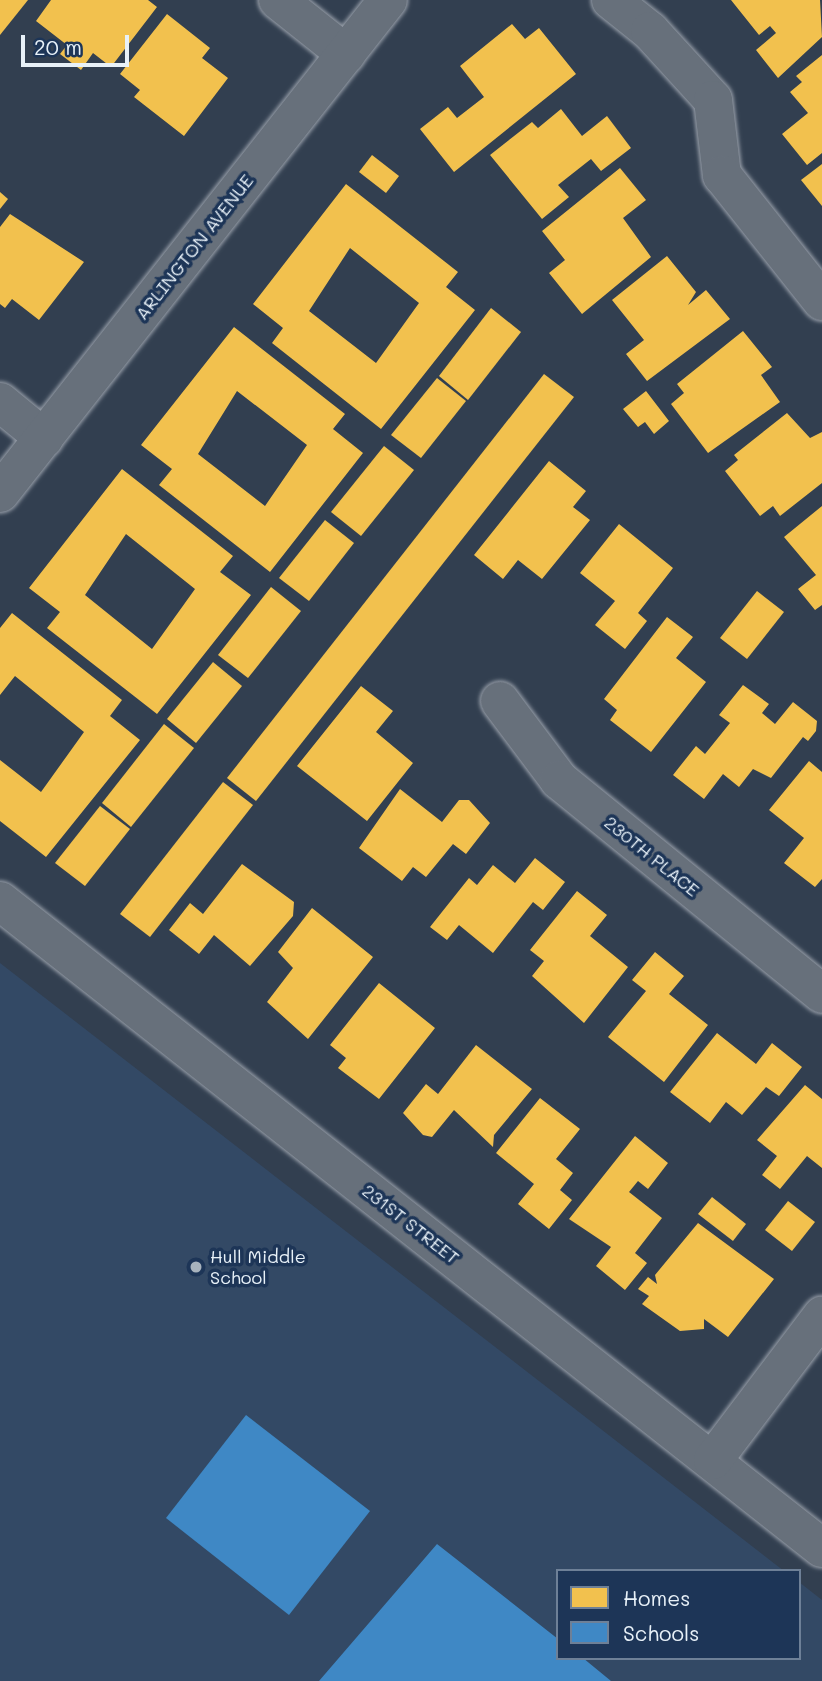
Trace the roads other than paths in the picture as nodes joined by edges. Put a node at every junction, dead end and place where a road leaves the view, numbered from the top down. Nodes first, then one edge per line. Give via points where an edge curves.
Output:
1 (278, 0) edge
2 (388, 0) edge
3 (611, 0) edge
4 (346, 54) junction
5 (822, 301) edge
6 (0, 402) edge
7 (44, 438) junction
8 (0, 494) edge
9 (500, 701) dead end
10 (0, 901) edge
11 (822, 994) edge
12 (822, 1316) edge
13 (713, 1460) junction
14 (822, 1548) edge

1 - 4 street
2 - 4 street, ARLINGTON AVENUE
3 - 5 street via 650,31 713,100 722,175
4 - 7 street, ARLINGTON AVENUE
6 - 7 street
7 - 8 street, ARLINGTON AVENUE
9 - 11 street, 230TH PLACE via 559,780
10 - 13 street, 231ST STREET
12 - 13 street
13 - 14 street, 231ST STREET

